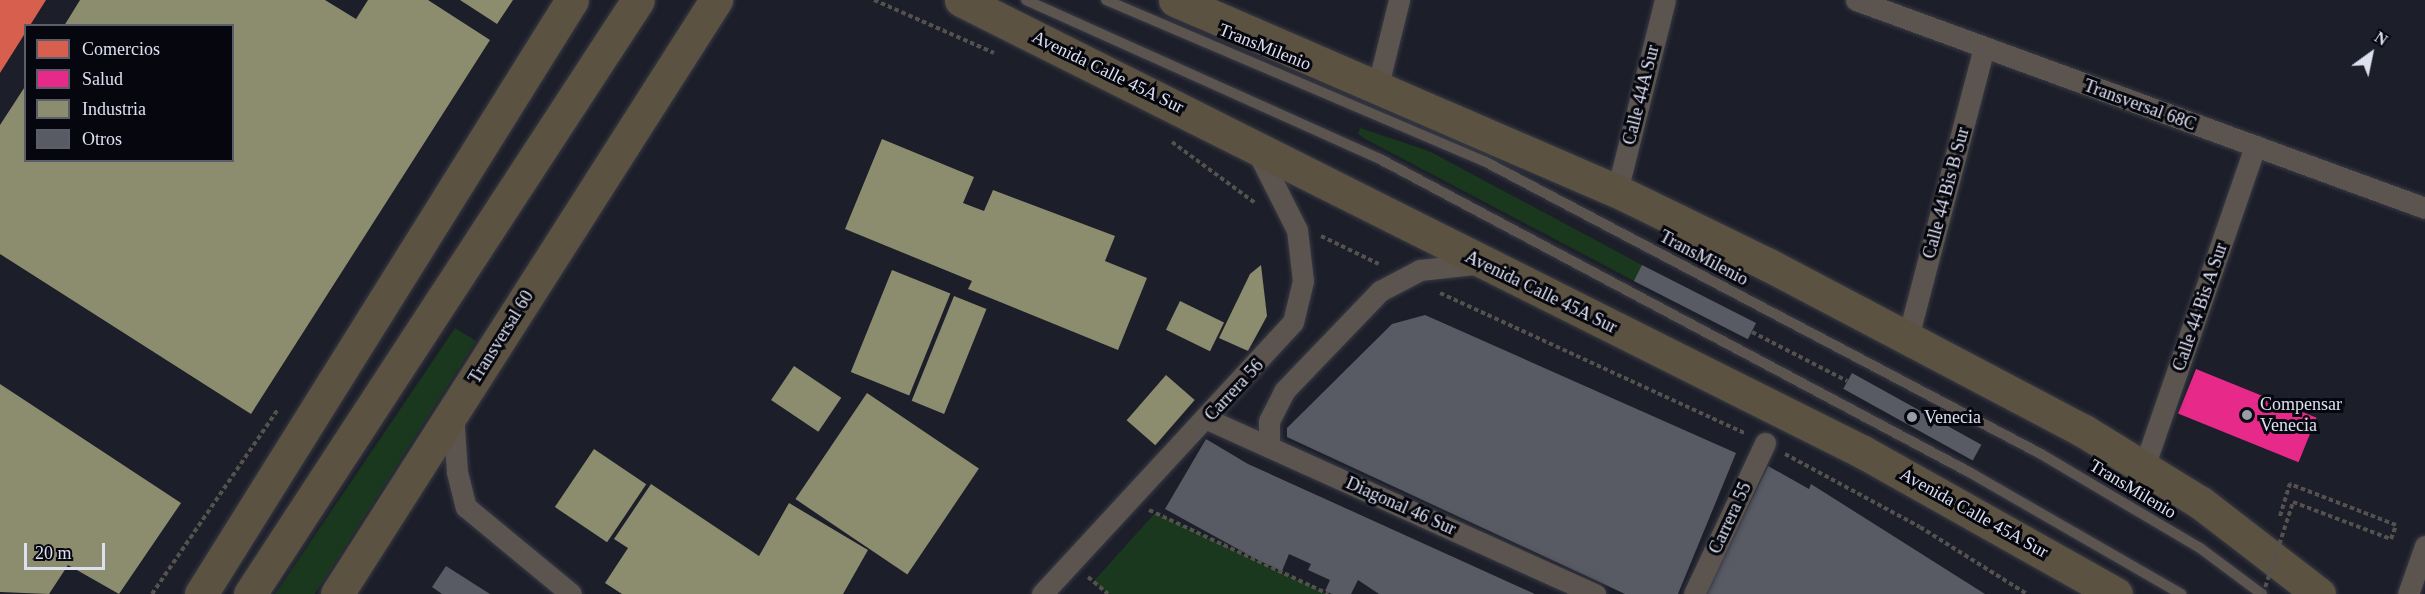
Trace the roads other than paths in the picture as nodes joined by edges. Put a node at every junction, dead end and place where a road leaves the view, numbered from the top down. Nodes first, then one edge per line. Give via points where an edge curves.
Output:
1 (572, 0) edge
2 (638, 0) edge
3 (716, 0) edge
4 (961, 0) edge
5 (1026, 0) edge
6 (1106, 0) edge
7 (1175, 0) edge
8 (1399, 0) edge
9 (1665, 0) edge
10 (1856, 0) edge
11 (1984, 48) junction
12 (1378, 85) junction
13 (1254, 146) junction
14 (2255, 146) junction
15 (1617, 191) junction
16 (2425, 208) edge
17 (1483, 263) junction
18 (1908, 337) junction
19 (453, 413) junction
20 (1207, 419) junction
21 (363, 423) junction
22 (1765, 443) dead end
23 (1269, 447) junction
24 (2144, 467) junction
25 (2013, 532) junction
26 (2425, 546) edge
27 (368, 548) junction
28 (201, 594) edge
29 (218, 594) edge
30 (250, 594) edge
31 (337, 594) edge
32 (342, 594) edge
33 (571, 594) edge
34 (1042, 594) edge
35 (1595, 594) edge
36 (1694, 594) edge
37 (2086, 594) edge
38 (2116, 594) edge
39 (2181, 594) edge
40 (2262, 594) edge
41 (2319, 594) edge
42 (2408, 594) edge

1 - 28 highway
2 - 21 highway
3 - 19 highway, Transversal 60
4 - 13 highway, Avenida Calle 45A Sur
5 - 39 lane via 1378,158 1979,477
6 - 40 lane, TransMilenio via 1484,161 2041,454 2200,548
7 - 12 highway
8 - 12 street
9 - 15 street, Calle 44A Sur
10 - 11 street, Transversal 68C
11 - 14 street, Transversal 68C
11 - 18 street, Calle 44 Bis B Sur
12 - 15 highway
13 - 17 highway, Avenida Calle 45A Sur
13 - 20 street, Carrera 56 via 1295,223 1303,281 1293,322
14 - 16 street, Transversal 68C
14 - 24 street, Calle 44 Bis A Sur
15 - 18 highway
17 - 23 street, Carrera 56 via 1405,276 1380,291 1284,391 1269,421
17 - 25 highway, Avenida Calle 45A Sur via 1863,452
18 - 24 highway
19 - 27 highway, Transversal 60
19 - 33 street via 457,472 466,507
20 - 23 street, Diagonal 46 Sur
20 - 34 street, Carrera 56
21 - 29 highway
21 - 30 highway
22 - 36 street, Carrera 55
23 - 35 street, Diagonal 46 Sur
24 - 41 highway via 2262,547
25 - 37 highway
25 - 38 highway, Avenida Calle 45A Sur
26 - 42 street
27 - 31 highway, Transversal 60
27 - 32 highway, Transversal 60

